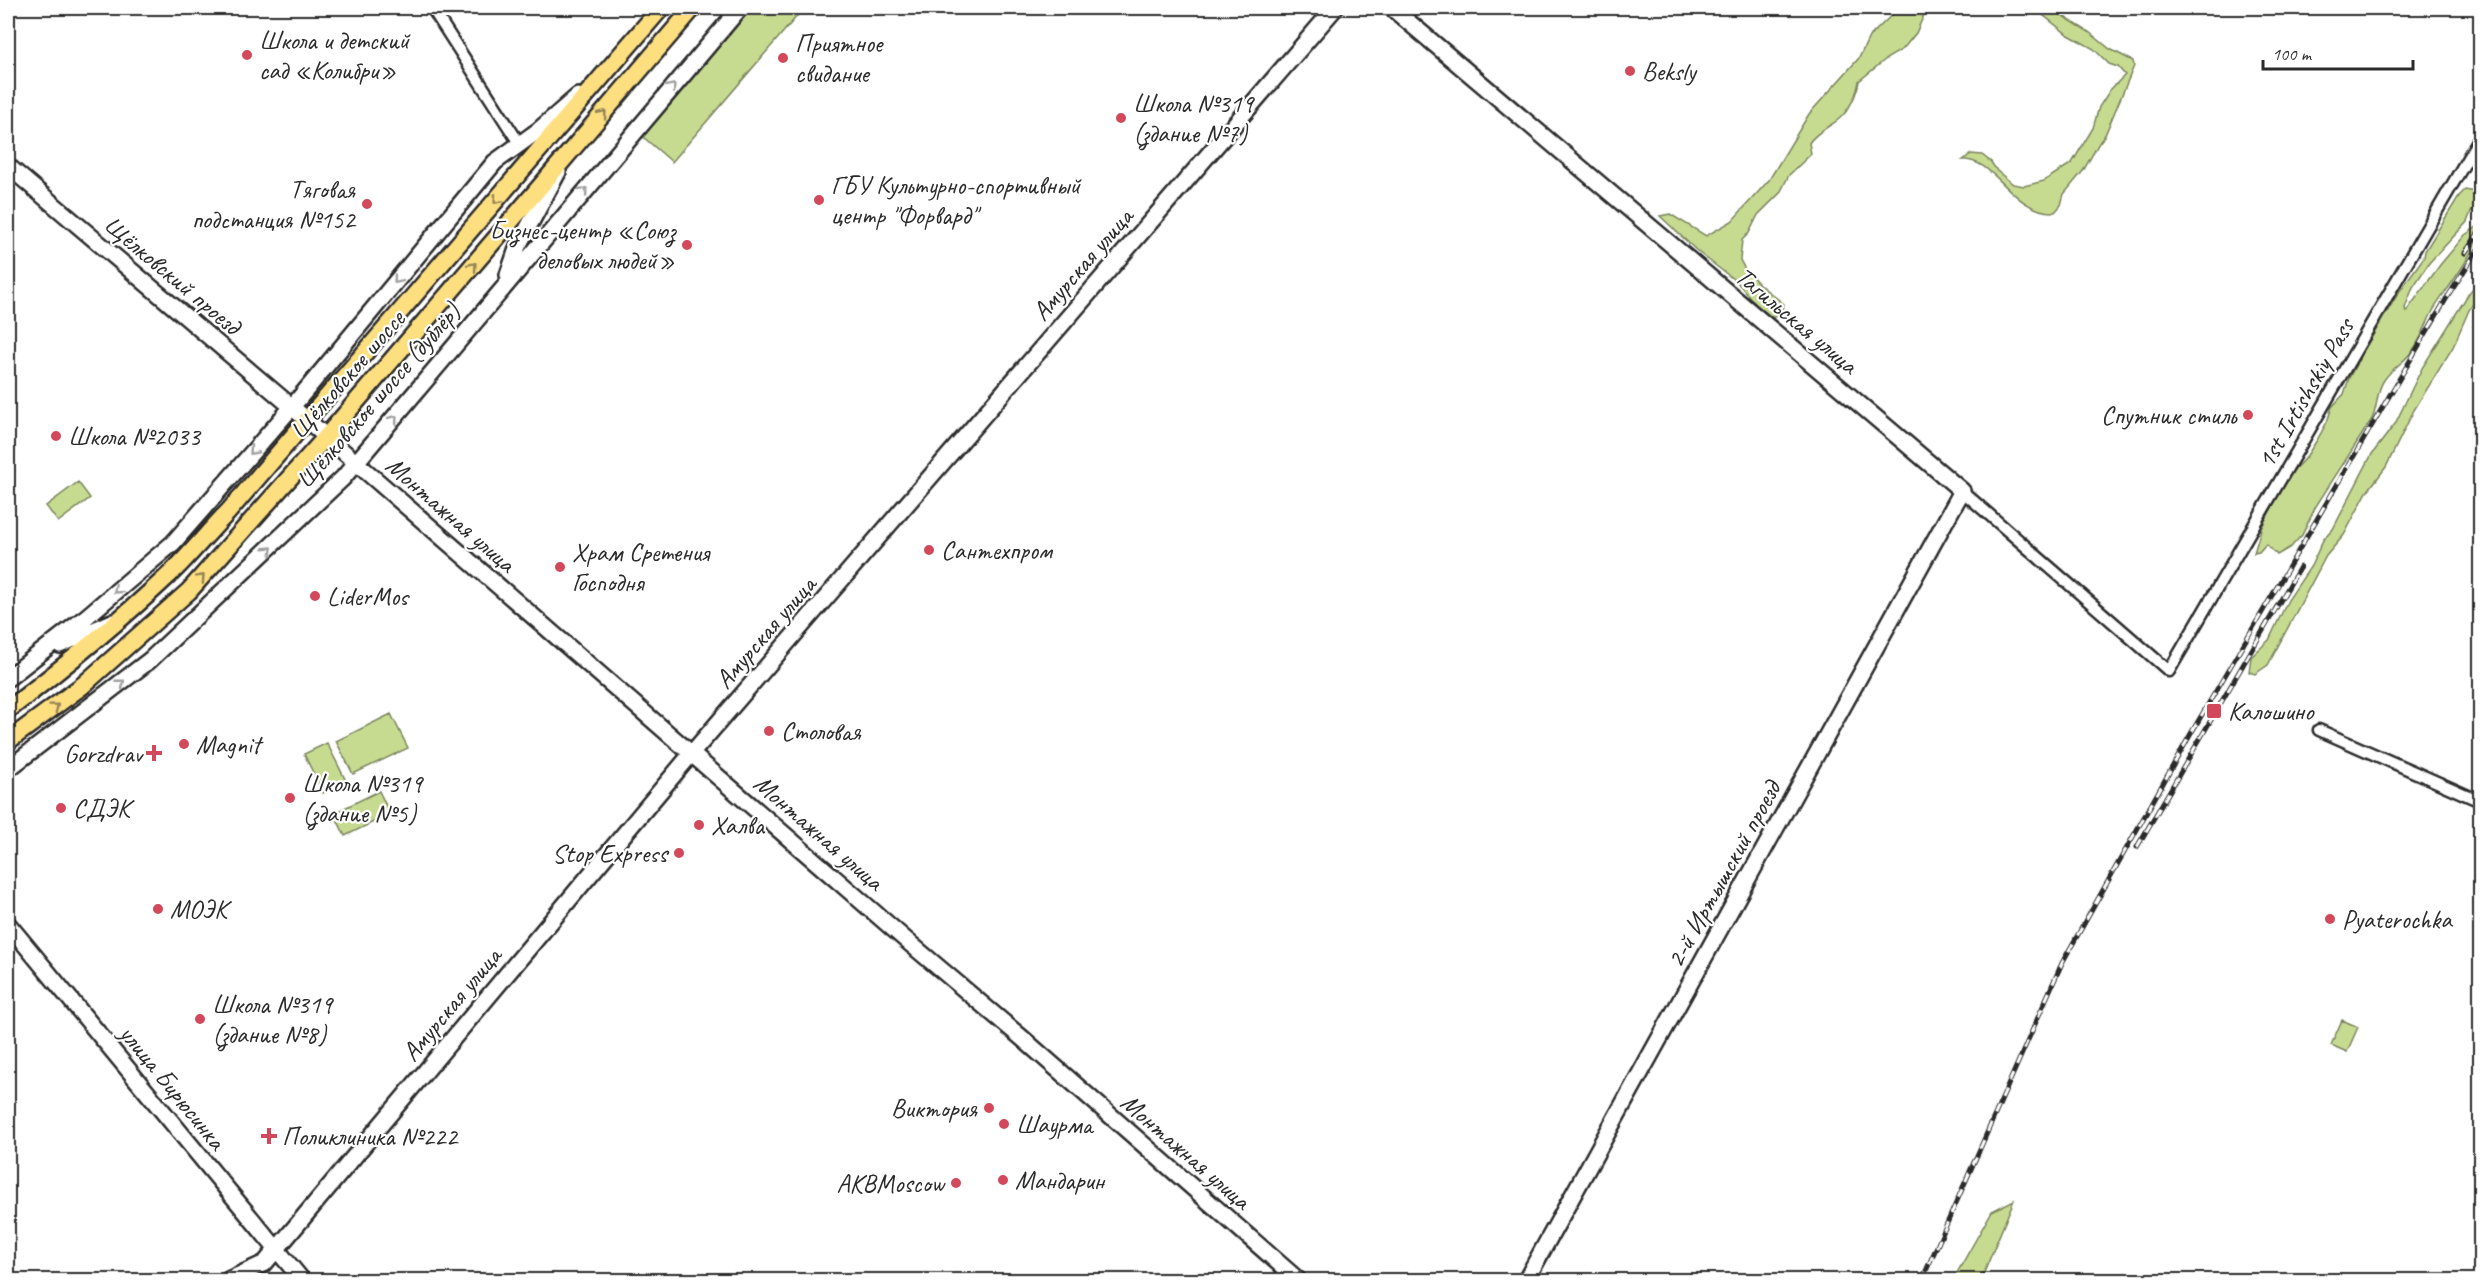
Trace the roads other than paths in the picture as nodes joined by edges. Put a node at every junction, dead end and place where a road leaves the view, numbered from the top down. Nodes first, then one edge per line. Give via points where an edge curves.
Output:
1 (432, 8) edge
2 (661, 8) edge
3 (693, 8) edge
4 (740, 8) edge
5 (1335, 8) edge
6 (1392, 8) edge
7 (609, 68) junction
8 (2481, 137) edge
9 (519, 143) junction
10 (565, 159) junction
11 (8, 166) edge
12 (506, 283) junction
13 (292, 407) junction
14 (308, 421) junction
15 (326, 437) junction
16 (356, 464) junction
17 (1962, 491) junction
18 (122, 618) junction
19 (41, 653) junction
20 (2169, 671) joint
21 (8, 678) edge
22 (8, 710) edge
23 (2319, 730) dead end
24 (8, 741) edge
25 (692, 753) junction
26 (8, 769) edge
27 (2481, 801) edge
28 (8, 924) edge
29 (276, 1250) junction
30 (228, 1281) edge
31 (303, 1281) edge
32 (1298, 1281) edge
33 (1526, 1281) edge

1 - 9 street
2 - 7 main road, Щёлковское шоссе
10 -> 3 main road, Щёлковское шоссе
12 -> 4 street, Щёлковское шоссе (дублёр)
5 - 25 street, Амурская улица
6 - 17 street, Тагильская улица
7 - 9 street
7 -> 14 main road, Щёлковское шоссе
8 - 20 street, 1st Irtishskiy Pass
9 -> 13 street via 495,162
10 - 12 street via 518,246
15 -> 10 main road, Щёлковское шоссе
11 - 13 street, Щёлковский проезд
16 -> 12 street, Щёлковское шоссе (дублёр)
13 - 14 street, Щёлковский проезд
13 -> 19 street via 173,543
14 - 15 street, Монтажная улица
14 - 18 main road, Щёлковское шоссе via 173,571
15 - 16 street, Монтажная улица
24 -> 15 main road, Щёлковское шоссе via 82,686 189,591
16 - 25 street, Монтажная улица
26 -> 16 street, Щёлковское шоссе (дублёр) via 150,660
17 - 20 street, Тагильская улица
17 - 33 street, 2-й Иртышский проезд
18 - 19 street
18 - 22 main road, Щёлковское шоссе
19 - 21 street
23 - 27 street
25 - 29 street, Амурская улица
25 - 32 street, Монтажная улица
28 - 29 street, улица Бирюсинка
29 - 30 street, Амурская улица via 265,1263
29 - 31 street, улица Бирюсинка

